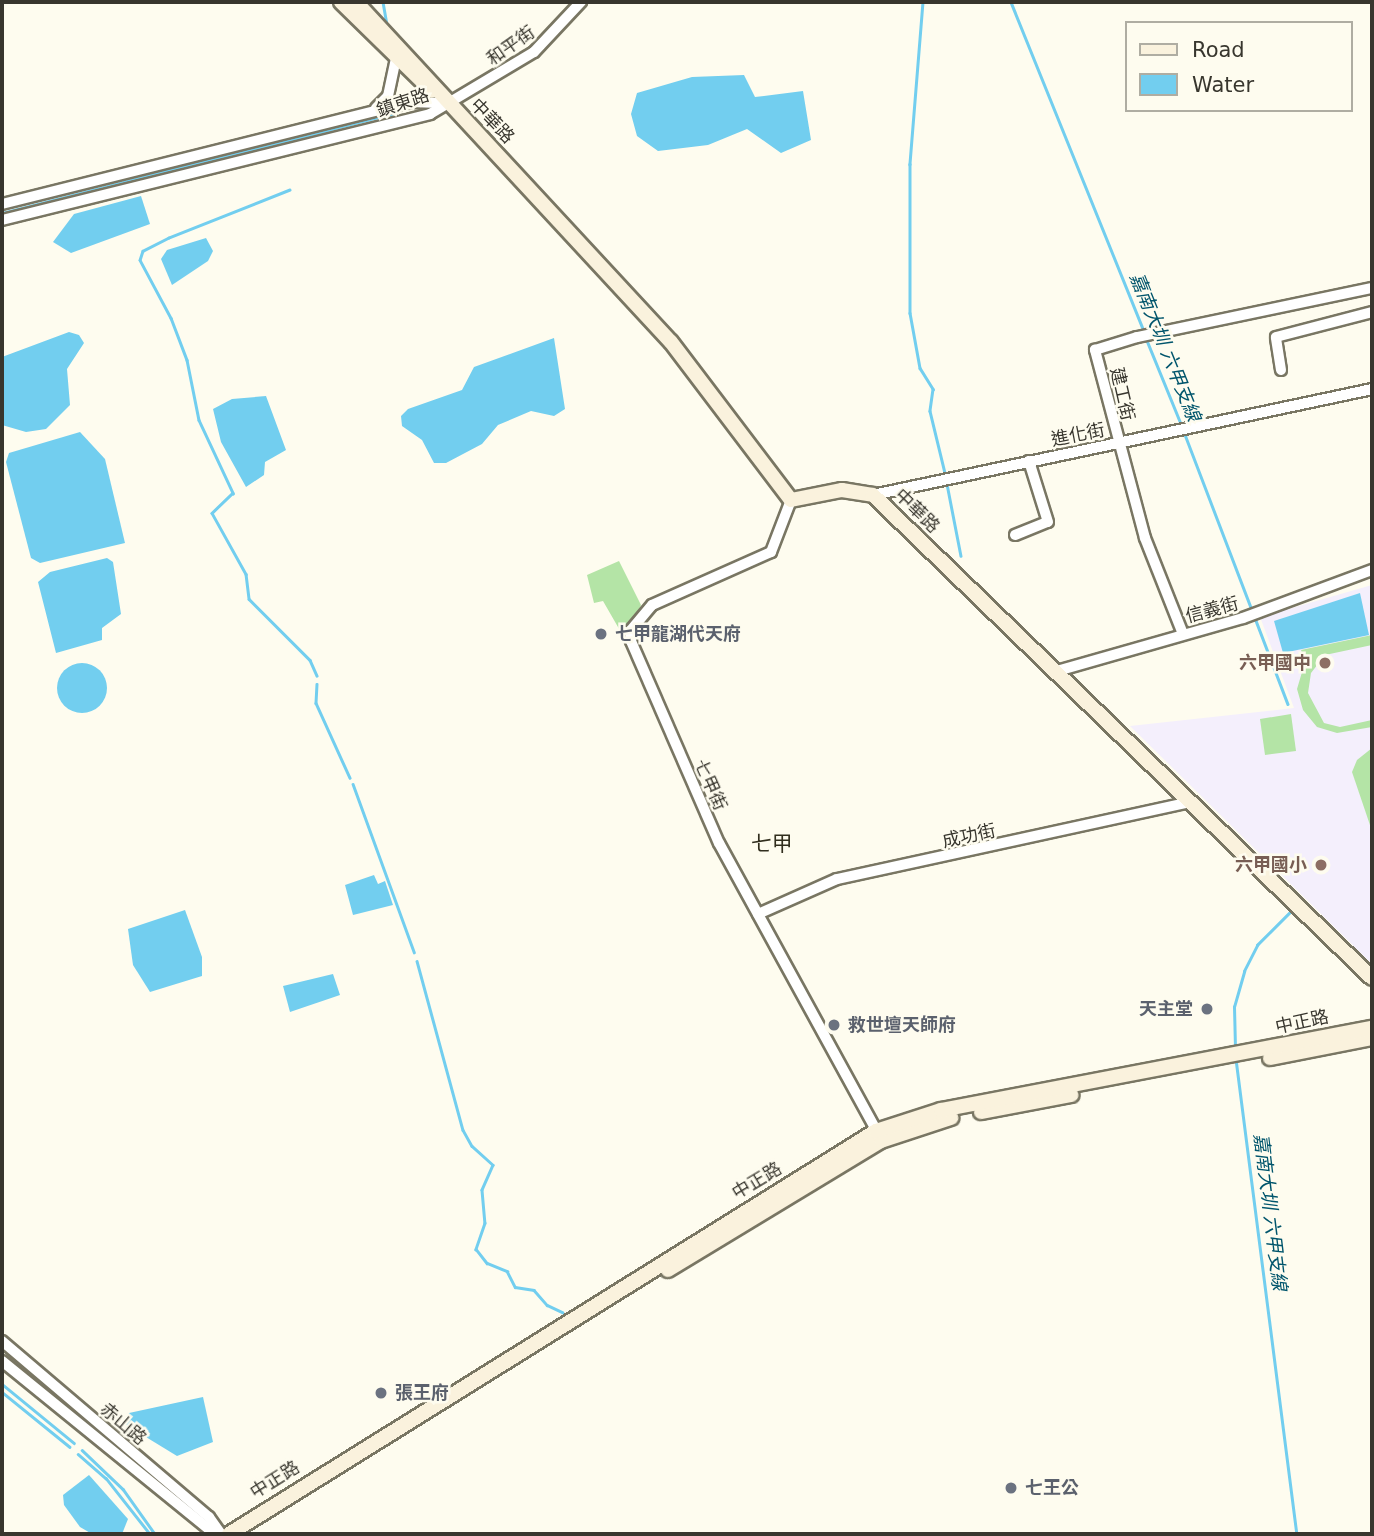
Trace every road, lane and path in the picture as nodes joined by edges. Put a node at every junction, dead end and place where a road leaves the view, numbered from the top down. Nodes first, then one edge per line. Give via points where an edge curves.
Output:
1 (341, 2) edge
2 (356, 2) edge
3 (581, 2) edge
4 (396, 59) junction
5 (448, 103) junction
6 (374, 110) junction
7 (2, 204) edge
8 (2, 220) edge
9 (1372, 288) edge
10 (1372, 312) edge
11 (1281, 370) dead end
12 (1372, 389) edge
13 (1117, 443) junction
14 (1029, 461) junction
15 (873, 495) junction
16 (791, 500) junction
17 (1015, 535) dead end
18 (1372, 570) edge
19 (1183, 634) junction
20 (1056, 671) junction
21 (1191, 802) junction
22 (758, 914) junction
23 (1372, 978) edge
24 (1372, 1028) edge
25 (1372, 1038) edge
26 (879, 1136) junction
27 (2, 1341) edge
28 (2, 1361) edge
29 (215, 1534) edge
30 (221, 1534) edge
31 (229, 1534) edge
32 (241, 1534) edge

1 - 4 main road, 中華路
2 - 5 main road, 中華路
3 - 5 street, 和平街 via 534,52
4 - 5 main road, 中華路
4 - 6 street via 388,96
5 - 6 street, 鎮東路 via 410,102
5 - 8 street, 鎮東路 via 403,121
5 - 16 main road, 中華路 via 671,342
6 - 7 street, 鎮東路
9 - 13 street, 建工街 via 1145,335 1095,351
10 - 11 street via 1276,337
12 - 13 street, 進化街
13 - 14 street, 進化街
13 - 19 street, 建工街 via 1145,538
14 - 15 street, 進化街
14 - 17 street via 1048,522
15 - 16 main road, 中華路 via 842,490
15 - 20 main road, 中華路
16 - 22 street, 七甲街 via 771,552 652,605 630,631 706,816
18 - 19 street, 信義街 via 1243,618
19 - 20 street, 信義街
20 - 21 main road, 中華路
21 - 22 street, 成功街 via 837,879
21 - 23 main road, 中華路
22 - 26 street, 七甲街
24 - 26 main road, 中正路 via 941,1110
25 - 26 main road, 中正路 via 944,1119
26 - 31 main road, 中正路
26 - 32 main road, 中正路
27 - 30 street, 赤山路 via 209,1517
28 - 29 street, 赤山路

